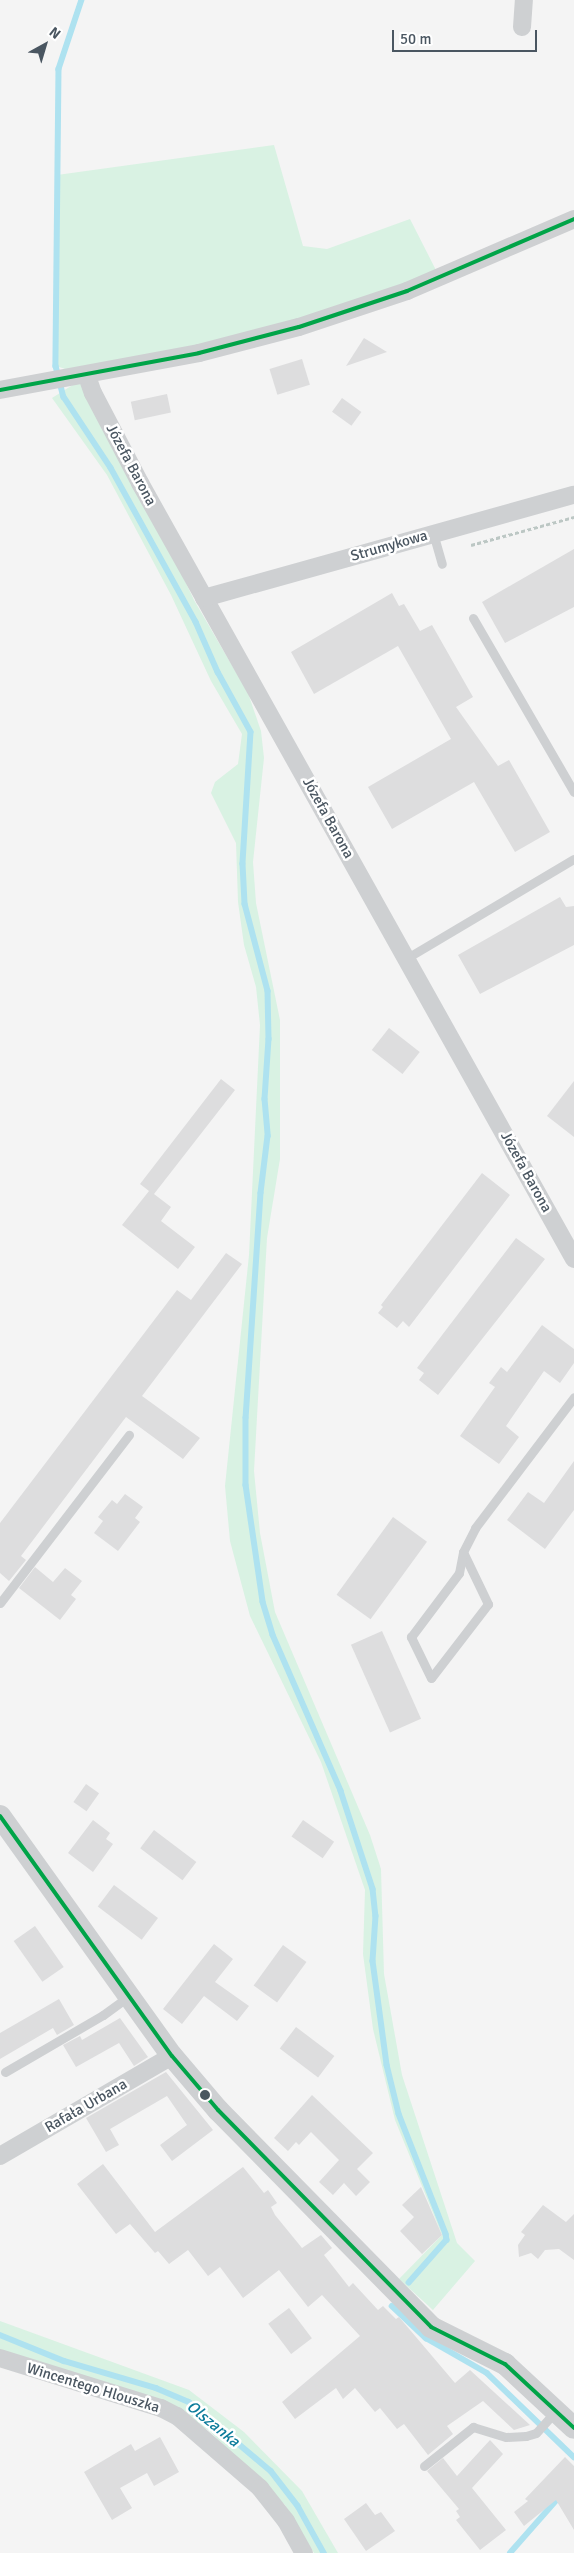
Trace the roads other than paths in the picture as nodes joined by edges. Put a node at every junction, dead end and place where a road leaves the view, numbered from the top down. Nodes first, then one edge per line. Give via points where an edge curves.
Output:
1 (524, 0) edge
2 (522, 27) dead end
3 (574, 219) edge
4 (87, 376) junction
5 (0, 390) edge
6 (574, 495) edge
7 (433, 533) junction
8 (442, 564) dead end
9 (204, 598) junction
10 (473, 618) dead end
11 (574, 792) edge
12 (574, 859) edge
13 (407, 958) junction
14 (574, 1259) edge
15 (574, 1397) edge
16 (129, 1435) dead end
17 (463, 1552) junction
18 (0, 1603) edge
19 (0, 1816) edge
20 (129, 1996) junction
21 (172, 2056) junction
22 (5, 2072) dead end
23 (0, 2156) edge
24 (0, 2358) edge
25 (552, 2416) junction
26 (574, 2428) edge
27 (424, 2466) dead end
28 (304, 2553) edge

1 - 2 street
3 - 4 street via 407,292 299,327 198,353
4 - 5 street
4 - 9 street, Józefa Barona via 136,475
6 - 7 street, Strumykowa
7 - 8 lane
7 - 9 street, Strumykowa
9 - 13 street, Józefa Barona
10 - 11 lane
12 - 13 lane
13 - 14 street, Józefa Barona
15 - 17 lane via 476,1528
16 - 18 lane
17 - 17 lane via 488,1604 431,1678 411,1637 459,1573
19 - 20 street
20 - 21 street
20 - 22 lane via 103,2015
21 - 23 street, Rafała Urbana
21 - 25 street via 218,2110 431,2327 505,2364
24 - 28 street, Wincentego Hlouszka via 161,2408 177,2416 260,2488 286,2521
25 - 26 street
25 - 27 lane via 536,2433 506,2437 473,2427

